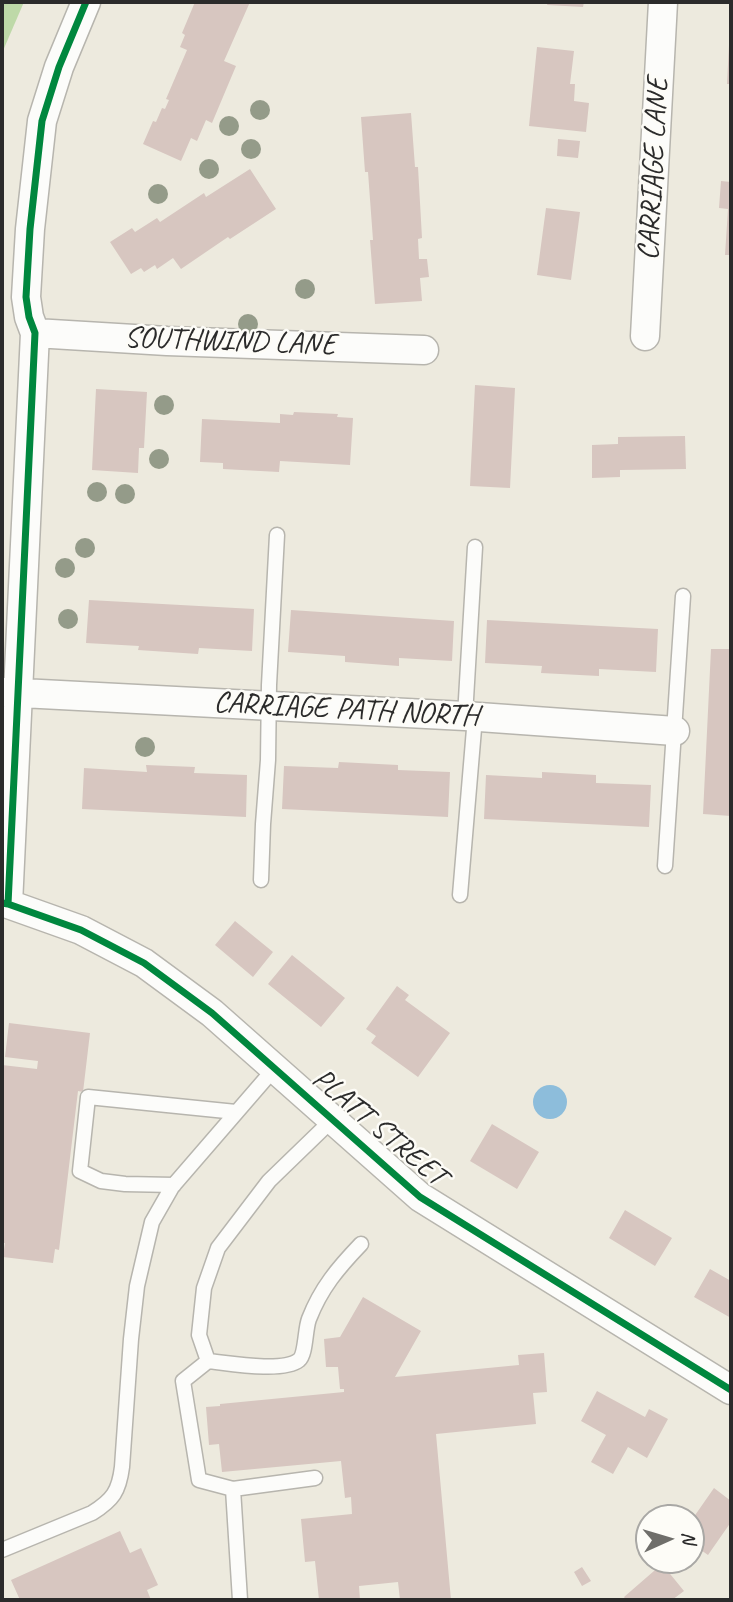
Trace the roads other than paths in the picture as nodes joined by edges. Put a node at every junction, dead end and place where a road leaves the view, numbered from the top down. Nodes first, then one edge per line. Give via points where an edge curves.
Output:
1 (86, 2) edge
2 (663, 2) edge
3 (36, 333) junction
4 (645, 336) dead end
5 (424, 350) dead end
6 (277, 535) dead end
7 (475, 547) dead end
8 (683, 596) dead end
9 (9, 693) edge
10 (268, 706) junction
11 (470, 717) junction
12 (675, 731) junction
13 (665, 866) dead end
14 (261, 880) dead end
15 (460, 895) dead end
16 (5, 904) edge
17 (274, 1069) junction
18 (236, 1112) junction
19 (332, 1120) junction
20 (174, 1185) junction
21 (360, 1244) dead end
22 (208, 1361) junction
23 (731, 1390) edge
24 (315, 1478) dead end
25 (233, 1489) junction
26 (2, 1550) edge
27 (240, 1600) edge

1 - 3 street via 43,121 26,297
2 - 4 street, CARRIAGE LANE
3 - 5 street, SOUTHWIND LANE
3 - 9 street
6 - 10 lane
7 - 11 lane
8 - 12 lane
9 - 10 street, CARRIAGE PATH NORTH
9 - 16 street
10 - 11 street, CARRIAGE PATH NORTH
10 - 14 lane
11 - 12 street, CARRIAGE PATH NORTH
11 - 15 lane
12 - 13 lane
16 - 17 street, PLATT STREET via 81,930 144,963 212,1013
17 - 18 lane
17 - 19 street, PLATT STREET
18 - 20 lane
18 - 20 lane via 88,1097 80,1171 101,1181
19 - 22 lane via 269,1181 218,1248 204,1287 199,1335
19 - 23 street, PLATT STREET via 420,1197
20 - 26 lane via 152,1223 137,1286 116,1493 92,1513
21 - 22 lane via 320,1294 307,1322 299,1361 275,1366
22 - 25 lane via 183,1381 199,1480
24 - 25 lane
25 - 27 lane

